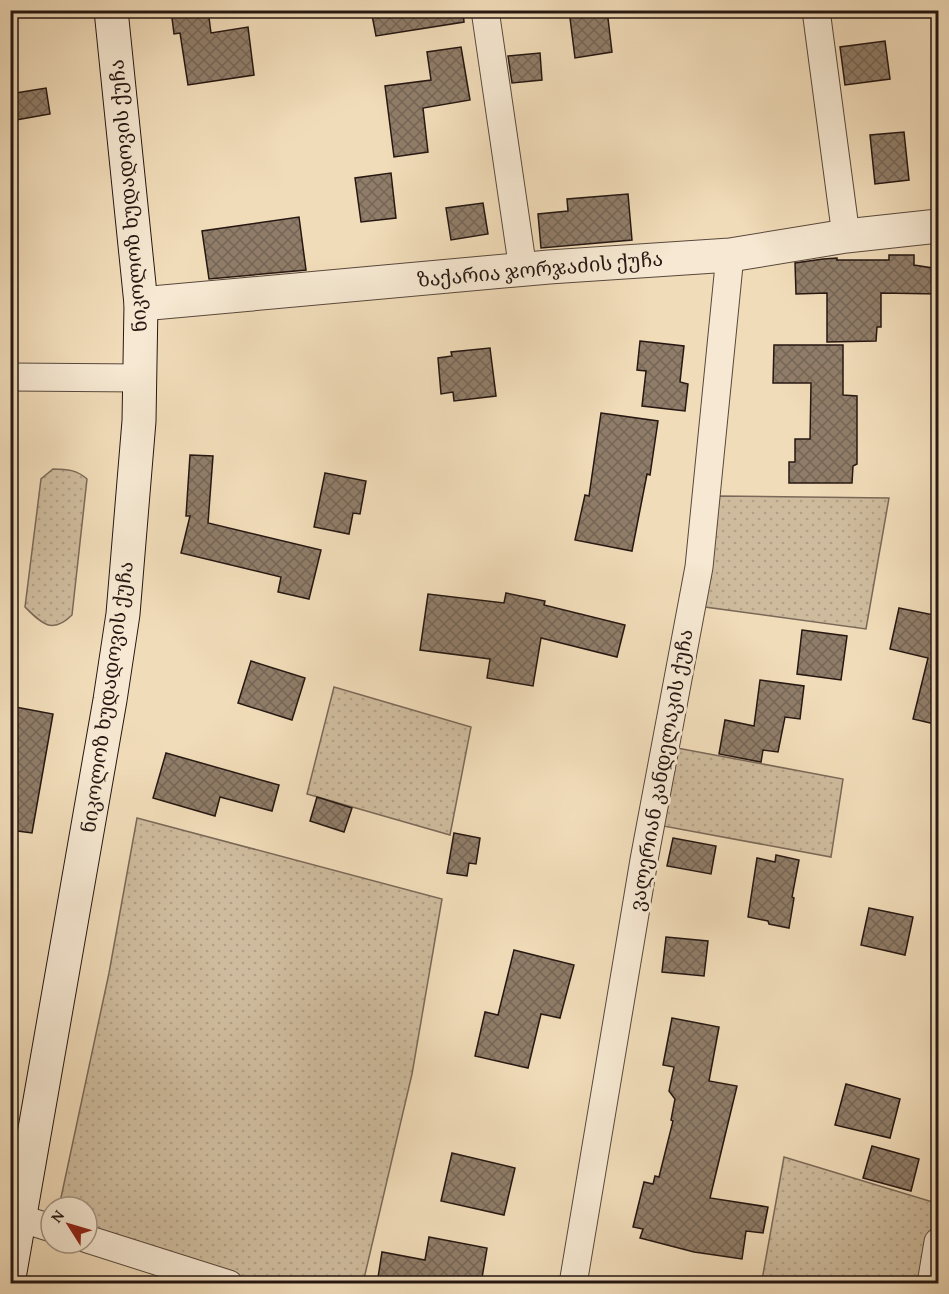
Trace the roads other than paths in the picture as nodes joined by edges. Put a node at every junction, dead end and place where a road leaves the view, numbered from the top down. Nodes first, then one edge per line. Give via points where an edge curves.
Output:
1 (111, 10) edge
2 (485, 10) edge
3 (816, 10) edge
4 (939, 226) edge
5 (846, 236) junction
6 (730, 255) junction
7 (523, 270) junction
8 (141, 304) junction
9 (10, 377) edge
10 (141, 378) junction
11 (28, 1221) edge
12 (939, 1242) edge
13 (99, 1243) edge
14 (10, 1272) edge
15 (229, 1284) edge
16 (573, 1284) edge
17 (931, 1284) edge

1 - 8 main road, ნიკოლოზ ხუდადოვის ქუჩა
2 - 7 street
3 - 5 street
4 - 5 main road, ზაქარია ჯორჯაძის ქუჩა
5 - 6 main road, ზაქარია ჯორჯაძის ქუჩა
6 - 7 main road, ზაქარია ჯორჯაძის ქუჩა
6 - 16 street, ვალერიან კანდელაკის ქუჩა via 699,567 644,860
7 - 8 main road, ზაქარია ჯორჯაძის ქუჩა
8 - 10 main road, ნიკოლოზ ხუდადოვის ქუჩა
9 - 10 street
10 - 11 main road, ნიკოლოზ ხუდადოვის ქუჩა via 123,614
11 - 14 main road, ნიკოლოზ ხუდადოვის ქუჩა
12 - 17 street
13 - 15 street

